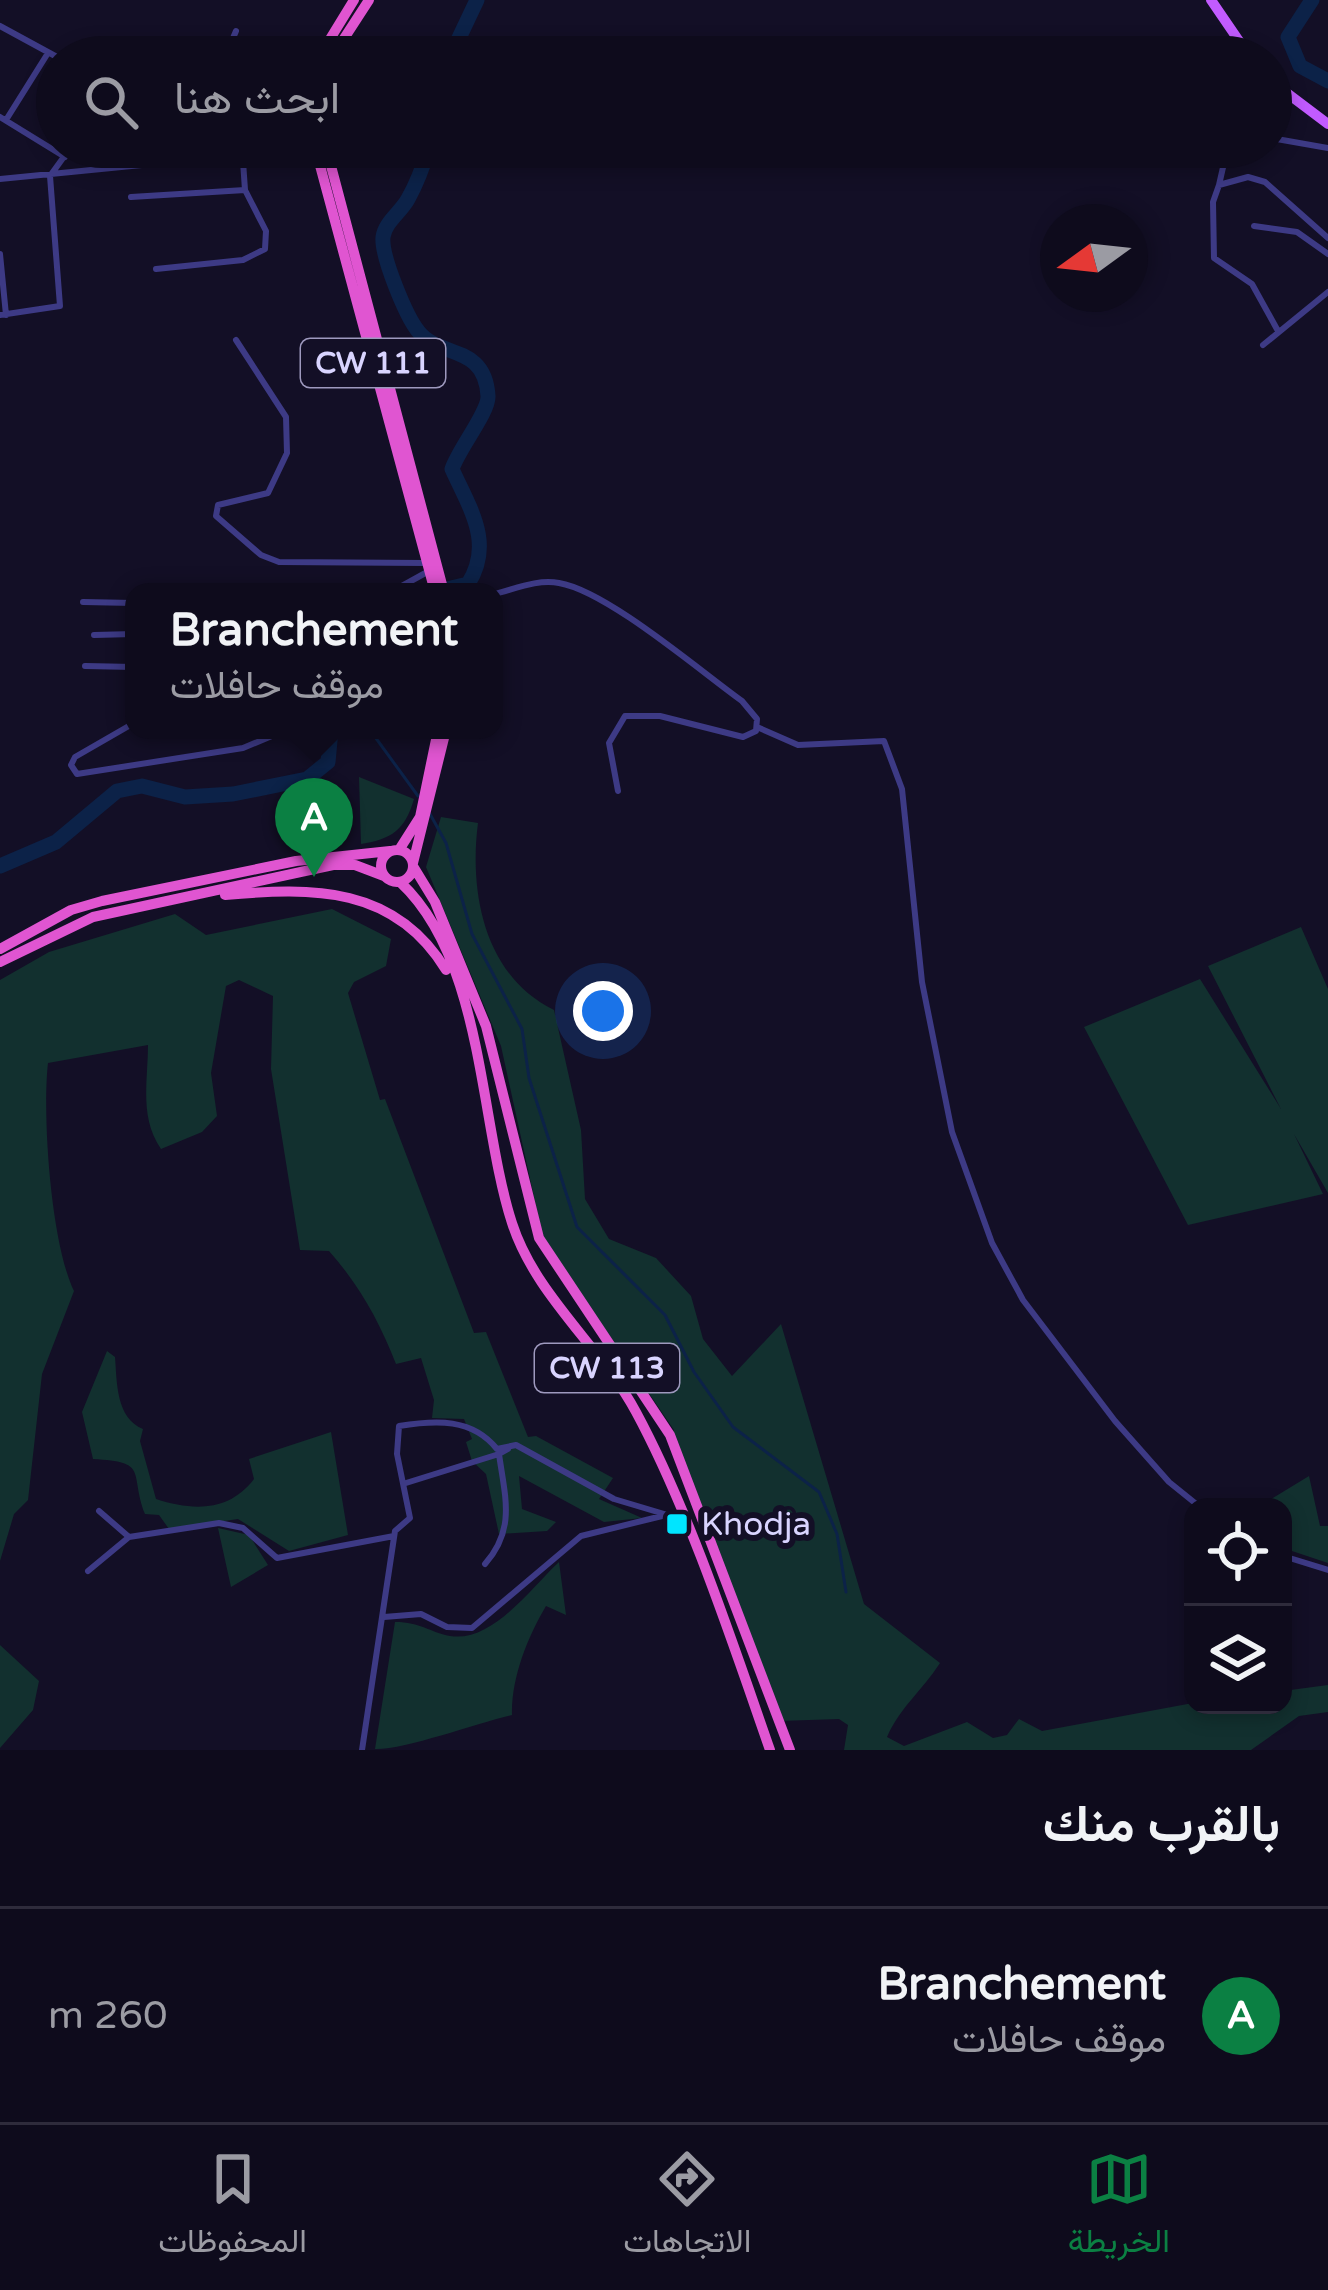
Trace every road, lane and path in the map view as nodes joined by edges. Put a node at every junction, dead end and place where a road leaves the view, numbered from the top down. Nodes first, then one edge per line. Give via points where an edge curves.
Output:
1 (354, 0) edge
2 (369, 0) edge
3 (1210, 0) edge
4 (0, 26) edge
5 (236, 31) dead end
6 (234, 36) edge
7 (332, 36) edge
8 (346, 36) edge
9 (1235, 36) edge
10 (36, 46) edge
11 (36, 70) edge
12 (1292, 97) edge
13 (3, 119) edge
14 (1328, 124) edge
15 (36, 140) edge
16 (1292, 142) edge
17 (1328, 148) edge
18 (57, 168) edge
19 (128, 168) edge
20 (243, 168) edge
21 (325, 168) edge
22 (1223, 168) edge
23 (50, 176) junction
24 (0, 179) edge
25 (1219, 185) junction
26 (245, 190) junction
27 (131, 197) dead end
28 (1254, 226) dead end
29 (1328, 238) edge
30 (0, 254) edge
31 (1328, 254) edge
32 (156, 269) dead end
33 (1328, 292) edge
34 (3, 315) edge
35 (1278, 331) junction
36 (236, 340) dead end
37 (1263, 345) dead end
38 (431, 572) junction
39 (409, 583) edge
40 (433, 583) edge
41 (438, 583) edge
42 (503, 592) edge
43 (83, 602) dead end
44 (125, 603) edge
45 (94, 634) dead end
46 (125, 634) edge
47 (86, 666) dead end
48 (125, 668) edge
49 (125, 728) edge
50 (757, 728) junction
51 (264, 739) edge
52 (440, 739) edge
53 (618, 790) dead end
54 (423, 818) junction
55 (395, 851) junction
56 (413, 864) junction
57 (383, 876) junction
58 (400, 882) junction
59 (192, 898) junction
60 (0, 949) edge
61 (0, 962) edge
62 (457, 988) junction
63 (516, 1445) junction
64 (500, 1454) junction
65 (405, 1483) junction
66 (1189, 1498) edge
67 (99, 1511) dead end
68 (667, 1514) junction
69 (681, 1519) junction
70 (129, 1537) junction
71 (394, 1537) junction
72 (1292, 1559) edge
73 (485, 1564) dead end
74 (1328, 1570) edge
75 (88, 1571) dead end
76 (384, 1617) junction
77 (362, 1750) edge
78 (770, 1750) edge
79 (790, 1750) edge

1 - 7 highway
2 - 8 highway
3 - 9 main road
4 - 10 street
5 - 6 street
11 - 13 street
12 - 14 main road
13 - 15 street
16 - 17 street
18 - 23 street
19 - 23 street
20 - 26 street
21 - 38 highway, CW 111
22 - 25 street
23 - 24 street
23 - 34 street via 60,306
25 - 29 street via 1248,177 1265,182
25 - 35 street via 1214,258 1252,284
26 - 27 street
26 - 32 street via 266,231 265,249 243,260
28 - 31 street via 1297,232
30 - 34 street
33 - 35 street
35 - 37 street
36 - 38 street via 282,407 287,453 268,493 218,505 216,516 279,562
38 - 39 street
38 - 40 highway, CW 111
38 - 41 highway, CW 111
42 - 50 street via 563,583 597,598 742,701
43 - 44 street
45 - 46 street
47 - 48 street
49 - 51 street via 75,757 76,774
50 - 53 street via 743,737 660,716 625,716 609,742
50 - 66 street via 798,745 884,741 902,789 922,982 952,1132 986,1229 1023,1300 1115,1421
52 - 54 highway
54 - 55 highway
54 - 56 highway
55 - 56 highway
55 - 57 highway via 382,860
55 - 60 highway via 296,861 87,904
56 - 58 highway
56 - 79 highway via 486,1026 539,1238 670,1435
57 - 58 highway
57 - 59 highway via 340,864
58 - 62 highway via 431,922
59 - 61 highway via 79,922
59 - 62 highway via 308,889 368,901 416,931
62 - 69 highway, CW 113 via 482,1065 512,1223 527,1258 638,1414
63 - 64 street
63 - 65 street via 497,1449 458,1422 399,1426
63 - 68 street via 614,1499
64 - 65 street
64 - 73 street via 509,1523
65 - 71 street via 410,1518
67 - 70 street
68 - 69 street
68 - 76 street via 581,1536 472,1628 422,1614
69 - 78 highway, CW 113
70 - 71 street via 231,1524 277,1558
70 - 75 street
71 - 76 street
72 - 74 street
76 - 77 street

